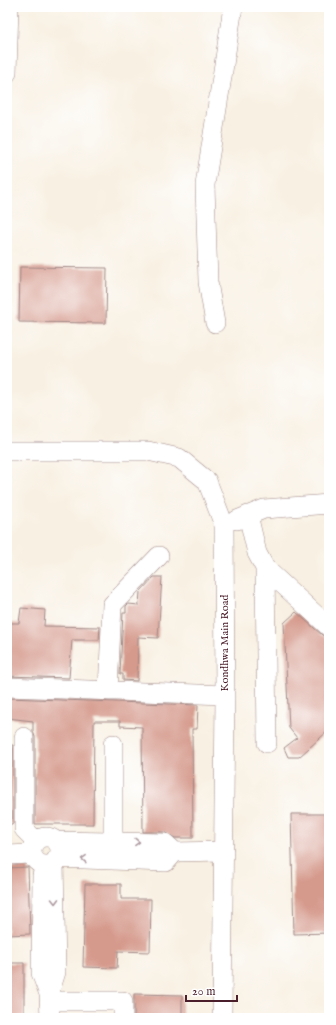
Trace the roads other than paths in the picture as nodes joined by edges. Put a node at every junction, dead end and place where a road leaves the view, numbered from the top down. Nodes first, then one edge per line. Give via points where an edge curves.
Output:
1 (9, 7) edge
2 (233, 7) edge
3 (7, 73) edge
4 (215, 323) dead end
5 (7, 451) edge
6 (329, 504) edge
7 (248, 515) junction
8 (224, 525) junction
9 (159, 556) dead end
10 (265, 568) junction
11 (329, 627) edge
12 (7, 687) edge
13 (108, 691) junction
14 (225, 695) junction
15 (24, 737) dead end
16 (267, 743) dead end
17 (113, 744) dead end
18 (113, 842) junction
19 (224, 851) junction
20 (175, 852) junction
21 (46, 853) junction
22 (7, 855) edge
23 (50, 1004) edge
24 (123, 1018) edge
25 (222, 1018) edge

1 - 3 street
2 - 4 street via 205,185 208,282
5 - 8 street, Kondhwa Main Road via 148,451 179,458 207,481
6 - 7 street via 264,509
7 - 8 street
7 - 10 street
8 - 14 street, Kondhwa Main Road
9 - 13 street via 112,605
10 - 11 street
10 - 16 street
12 - 13 street
13 - 14 street
14 - 19 street, Kondhwa Main Road
15 - 21 street via 24,830
17 - 18 street
18 -> 20 street via 165,843
18 - 21 street
19 - 20 street
19 - 25 street, Kondhwa Main Road
20 -> 21 street via 166,862
21 - 22 street
21 - 23 street
23 - 24 street via 123,1001

